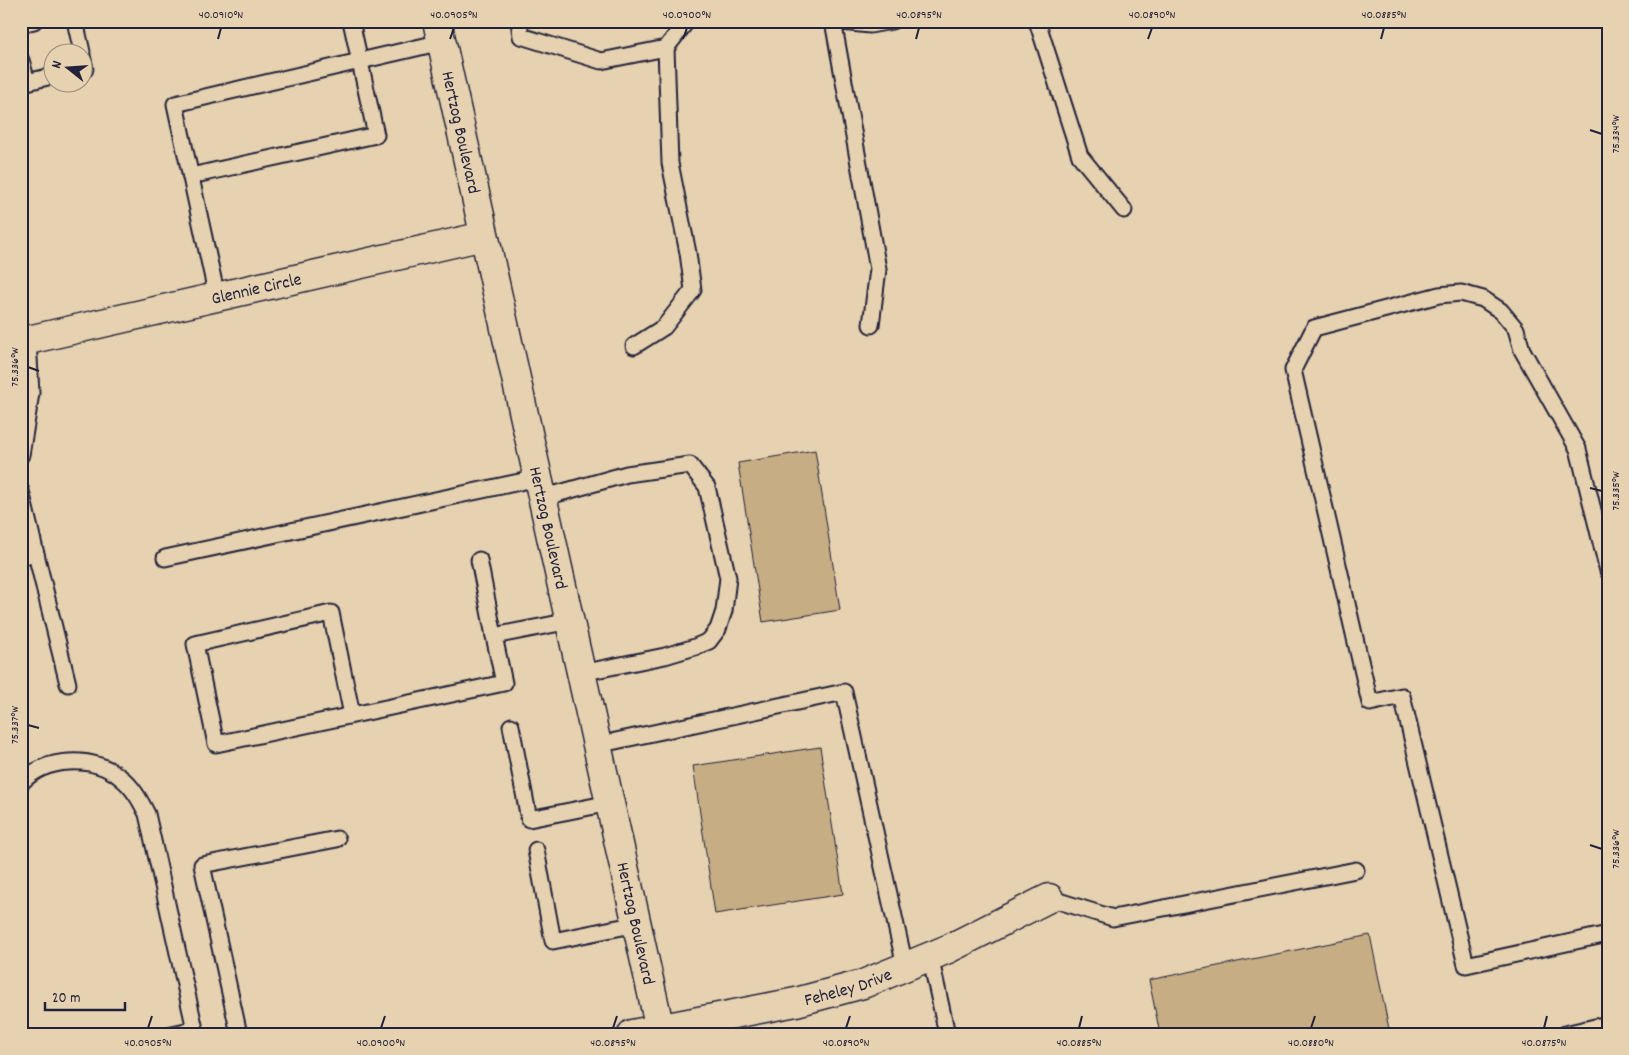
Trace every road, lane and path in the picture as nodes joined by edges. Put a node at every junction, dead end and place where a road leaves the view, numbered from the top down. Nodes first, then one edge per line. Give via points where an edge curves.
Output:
1 (34, 21) edge
2 (75, 21) edge
3 (350, 21) edge
4 (519, 21) edge
5 (687, 21) edge
6 (832, 21) edge
7 (892, 21) edge
8 (1037, 21) edge
9 (21, 24) edge
10 (439, 32) edge
11 (79, 42) edge
12 (666, 48) junction
13 (21, 60) edge
14 (359, 62) junction
15 (42, 78) edge
16 (190, 176) junction
17 (1124, 210) dead end
18 (484, 236) junction
19 (217, 297) junction
20 (871, 325) dead end
21 (24, 337) edge
22 (634, 346) dead end
23 (21, 455) edge
24 (540, 488) junction
25 (21, 491) edge
26 (29, 555) edge
27 (165, 558) dead end
28 (479, 560) dead end
29 (1608, 571) edge
30 (570, 621) junction
31 (494, 636) junction
32 (581, 673) junction
33 (68, 684) dead end
34 (352, 715) junction
35 (511, 726) dead end
36 (597, 745) junction
37 (21, 783) edge
38 (610, 803) junction
39 (337, 839) dead end
40 (536, 850) dead end
41 (1356, 870) dead end
42 (1050, 898) joint
43 (637, 924) junction
44 (1608, 934) edge
45 (930, 956) junction
46 (905, 966) junction
47 (1608, 1024) edge
48 (195, 1031) edge
49 (660, 1031) edge
50 (172, 1034) edge
51 (239, 1034) edge
52 (632, 1034) edge
53 (947, 1034) edge
54 (1565, 1034) edge

1 - 9 lane
2 - 11 lane
3 - 14 lane
4 - 12 lane via 521,36 601,61
5 - 12 lane
6 - 7 lane via 870,25
6 - 20 lane via 878,269
8 - 17 lane via 1080,156
10 - 14 lane
10 - 18 street, Hertzog Boulevard
12 - 22 lane via 670,163 693,290 664,327
13 - 15 lane via 27,82
14 - 16 lane via 175,104
14 - 16 lane via 376,135
16 - 19 lane
18 - 19 street, Glennie Circle
18 - 24 street, Hertzog Boulevard
19 - 21 street, Glennie Circle
21 - 23 lane via 31,393
24 - 27 lane
24 - 30 street, Hertzog Boulevard
24 - 32 lane via 690,465 707,487 728,578 724,610 718,629 709,641 665,656
25 - 26 lane
26 - 33 lane
28 - 31 lane
29 - 44 lane via 1578,449 1522,350 1516,329 1502,311 1483,298 1461,293 1438,295 1314,328 1293,370 1370,703 1402,696 1466,965
30 - 31 lane
30 - 32 street, Hertzog Boulevard
31 - 34 lane via 504,683
32 - 36 street, Hertzog Boulevard
34 - 34 lane via 216,744 195,644 331,613
35 - 38 lane via 529,819
36 - 38 street, Hertzog Boulevard
36 - 46 lane via 844,692
37 - 48 lane via 30,773 52,764 75,761 99,766 120,776 136,793 147,814
38 - 43 street, Hertzog Boulevard
39 - 51 lane via 202,865
40 - 43 lane via 554,941
41 - 42 lane via 1113,918
42 - 45 street, Feheley Drive
43 - 49 street, Hertzog Boulevard
45 - 46 street, Feheley Drive
45 - 53 lane
46 - 49 street, Feheley Drive via 863,984 796,1002
47 - 54 lane
48 - 50 lane
49 - 52 street, Feheley Drive

